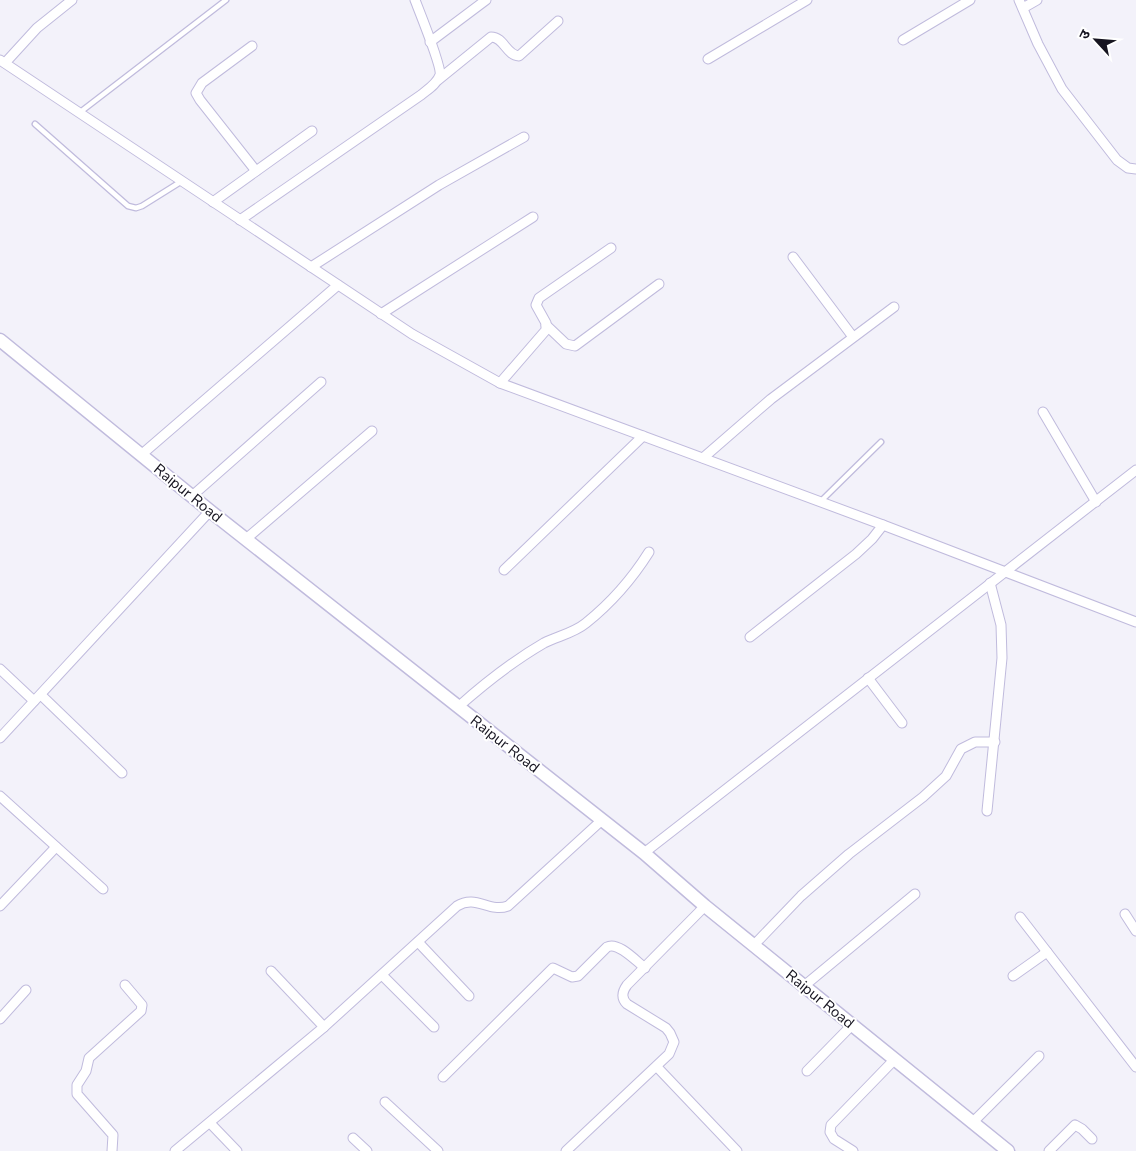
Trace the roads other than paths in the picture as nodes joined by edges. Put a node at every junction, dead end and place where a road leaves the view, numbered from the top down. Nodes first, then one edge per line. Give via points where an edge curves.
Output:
1 (72, 0) edge
2 (226, 0) edge
3 (415, 0) edge
4 (486, 0) edge
5 (807, 0) edge
6 (970, 0) edge
7 (1037, 0) edge
8 (1021, 4) edge
9 (558, 20) dead end
10 (903, 40) dead end
11 (430, 42) junction
12 (252, 46) dead end
13 (708, 59) dead end
14 (2, 62) edge
15 (436, 82) junction
16 (79, 113) junction
17 (35, 124) dead end
18 (312, 131) dead end
19 (524, 137) dead end
20 (1136, 169) edge
21 (256, 171) junction
22 (182, 181) junction
23 (214, 202) junction
24 (533, 217) dead end
25 (240, 220) junction
26 (611, 248) dead end
27 (793, 258) dead end
28 (311, 267) junction
29 (659, 284) dead end
30 (338, 285) junction
31 (894, 307) dead end
32 (381, 314) junction
33 (546, 325) junction
34 (853, 337) junction
35 (0, 340) edge
36 (321, 382) dead end
37 (500, 383) junction
38 (1043, 412) dead end
39 (372, 431) dead end
40 (643, 436) junction
41 (881, 442) dead end
42 (141, 455) junction
43 (703, 458) junction
44 (1136, 470) edge
45 (192, 496) junction
46 (820, 502) junction
47 (1096, 502) junction
48 (210, 511) junction
49 (883, 525) junction
50 (246, 539) junction
51 (649, 552) dead end
52 (504, 570) dead end
53 (1006, 571) junction
54 (990, 583) junction
55 (1136, 622) edge
56 (750, 637) dead end
57 (0, 669) edge
58 (868, 678) junction
59 (38, 698) junction
60 (458, 707) junction
61 (902, 723) dead end
62 (0, 738) edge
63 (995, 742) junction
64 (122, 773) dead end
65 (0, 796) edge
66 (987, 811) dead end
67 (602, 820) junction
68 (56, 847) junction
69 (644, 853) junction
70 (103, 889) dead end
71 (915, 894) dead end
72 (0, 906) edge
73 (705, 906) junction
74 (1125, 914) dead end
75 (1020, 917) dead end
76 (1136, 931) edge
77 (418, 942) junction
78 (754, 945) junction
79 (1047, 952) junction
80 (645, 968) junction
81 (272, 971) dead end
82 (382, 975) junction
83 (1012, 976) dead end
84 (125, 985) dead end
85 (804, 986) junction
86 (26, 990) dead end
87 (469, 996) dead end
88 (0, 1019) edge
89 (852, 1025) junction
90 (434, 1027) dead end
91 (324, 1028) junction
92 (1039, 1056) dead end
93 (895, 1059) junction
94 (657, 1067) junction
95 (1136, 1067) edge
96 (807, 1071) dead end
97 (443, 1077) dead end
98 (385, 1102) dead end
99 (210, 1123) junction
100 (972, 1123) junction
101 (353, 1138) dead end
102 (1092, 1139) dead end
103 (112, 1151) edge
104 (175, 1151) edge
105 (237, 1151) edge
106 (367, 1151) edge
107 (438, 1151) edge
108 (566, 1151) edge
109 (737, 1151) edge
110 (853, 1151) edge
111 (1008, 1151) edge
112 (1049, 1151) edge

1 - 14 street via 43,22
2 - 16 lane
3 - 11 street
4 - 11 street
5 - 13 street
6 - 10 street
7 - 8 street
8 - 20 street via 1062,89 1122,165
9 - 15 street via 519,56 511,54 499,39 491,37
11 - 15 street via 440,69
12 - 21 street via 202,83 196,93
14 - 16 street
15 - 25 street via 421,96
16 - 22 street
17 - 22 lane via 128,206 142,206
18 - 21 street
19 - 28 street via 439,184
21 - 23 street
22 - 23 street
23 - 25 street
24 - 32 street
25 - 28 street
26 - 33 street via 539,298 536,305
27 - 34 street
28 - 30 street
29 - 33 street via 575,346 566,344
30 - 32 street
30 - 42 street
31 - 34 street
32 - 37 street
33 - 37 street via 543,335
34 - 43 street via 770,399
35 - 42 main road, Raipur Road
36 - 45 street
37 - 40 street
38 - 47 street
39 - 50 street
40 - 43 street
40 - 52 street
41 - 46 lane
42 - 45 main road, Raipur Road
43 - 46 street
44 - 47 street
45 - 48 main road, Raipur Road
46 - 49 street
47 - 53 street
48 - 50 main road, Raipur Road
48 - 59 street
49 - 53 street
49 - 56 street via 856,554
50 - 60 main road, Raipur Road
51 - 60 street via 632,578 586,623 546,642 498,672
53 - 54 street
53 - 55 street
54 - 58 street
54 - 63 street via 1002,637
57 - 59 street
58 - 61 street
58 - 69 street
59 - 62 street
59 - 64 street
60 - 67 main road, Raipur Road
63 - 66 street
63 - 78 street via 975,742 961,749 946,776 800,896
65 - 68 street
67 - 69 main road, Raipur Road
67 - 77 street via 512,903 499,908 474,901 462,903
68 - 70 street
68 - 72 street
69 - 73 main road, Raipur Road
71 - 85 street
73 - 78 main road, Raipur Road
73 - 80 street
74 - 76 street
75 - 79 street
77 - 82 street
77 - 87 street
78 - 85 main road, Raipur Road
79 - 83 street
79 - 95 street
80 - 94 street via 624,989 623,997 627,1004 666,1028 673,1038 669,1054
80 - 97 street via 612,945 578,976 572,977 553,968
81 - 91 street
82 - 90 street
82 - 91 street
84 - 103 street via 142,1005 141,1011 89,1058 76,1090 113,1135
85 - 89 main road, Raipur Road
86 - 88 street
89 - 93 main road, Raipur Road
89 - 96 street
91 - 99 street
92 - 100 street
93 - 100 main road, Raipur Road
93 - 110 street via 831,1125 830,1132 834,1138
94 - 108 street
94 - 109 street
98 - 107 street
99 - 104 street
99 - 105 street
100 - 111 main road, Raipur Road
101 - 106 street
102 - 112 street via 1075,1125

